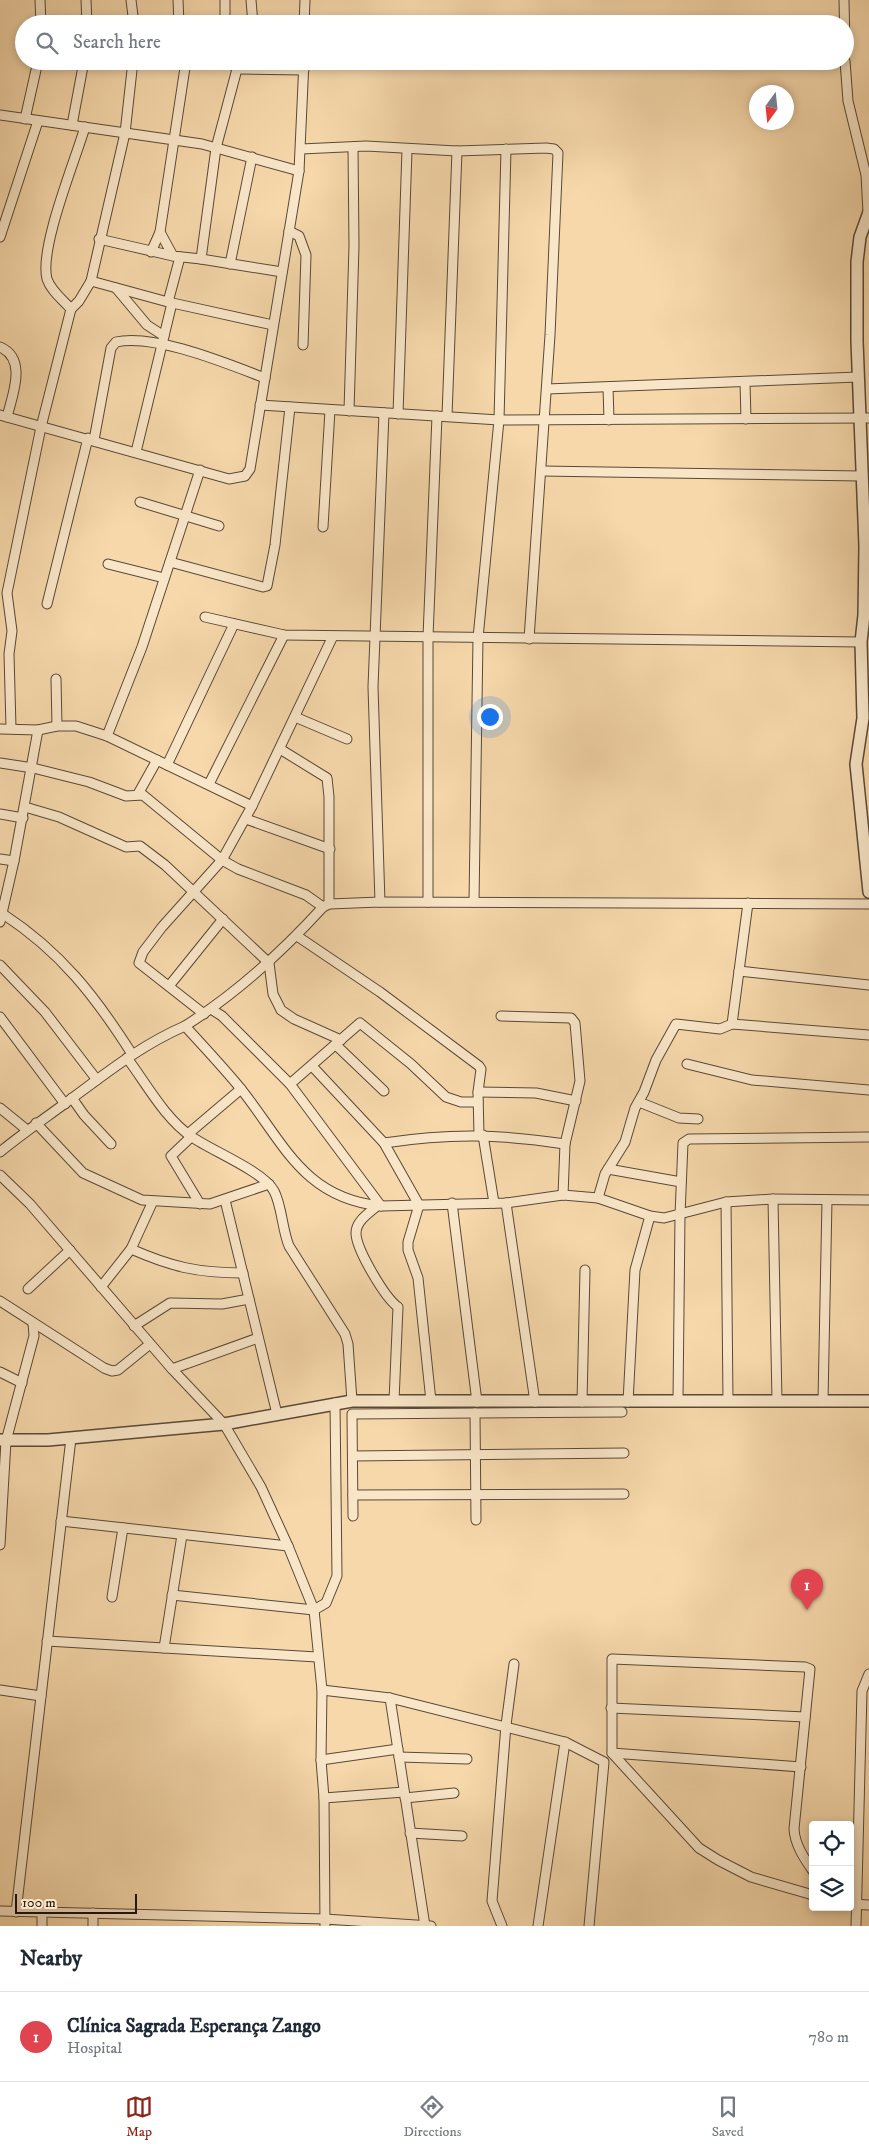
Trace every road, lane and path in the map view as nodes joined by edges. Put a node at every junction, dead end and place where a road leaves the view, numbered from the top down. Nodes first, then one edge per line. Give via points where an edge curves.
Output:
1 (40, 0) edge
2 (86, 0) edge
3 (131, 0) edge
4 (178, 0) edge
5 (225, 0) edge
6 (252, 0) edge
7 (305, 0) edge
8 (844, 0) edge
9 (41, 15) edge
10 (87, 15) edge
11 (133, 15) edge
12 (179, 15) edge
13 (225, 15) edge
14 (253, 15) edge
15 (304, 15) edge
16 (844, 15) edge
17 (36, 70) edge
18 (82, 70) edge
19 (132, 70) edge
20 (185, 70) edge
21 (237, 70) edge
22 (304, 70) edge
23 (846, 70) edge
24 (0, 115) edge
25 (25, 119) junction
26 (38, 121) junction
27 (72, 125) junction
28 (85, 127) junction
29 (125, 133) junction
30 (174, 140) junction
31 (353, 146) junction
32 (216, 148) junction
33 (301, 149) junction
34 (506, 149) junction
35 (407, 150) junction
36 (457, 151) junction
37 (252, 157) junction
38 (299, 171) junction
39 (868, 212) edge
40 (289, 231) junction
41 (160, 232) junction
42 (0, 236) edge
43 (99, 239) junction
44 (151, 252) junction
45 (176, 257) junction
46 (201, 259) junction
47 (230, 264) junction
48 (282, 272) junction
49 (91, 281) junction
50 (116, 288) junction
51 (170, 303) junction
52 (71, 309) junction
53 (273, 325) junction
54 (162, 340) junction
55 (303, 344) dead end
56 (0, 347) edge
57 (858, 377) junction
58 (265, 378) junction
59 (745, 383) junction
60 (608, 387) junction
61 (547, 389) junction
62 (260, 405) junction
63 (290, 407) junction
64 (330, 410) junction
65 (350, 411) junction
66 (384, 413) junction
67 (398, 414) junction
68 (3, 416) edge
69 (437, 416) junction
70 (447, 416) junction
71 (865, 418) edge
72 (746, 419) junction
73 (499, 420) junction
74 (545, 420) junction
75 (609, 420) junction
76 (41, 427) junction
77 (91, 439) junction
78 (136, 452) junction
79 (200, 470) junction
80 (541, 471) junction
81 (861, 476) junction
82 (140, 502) dead end
83 (185, 515) junction
84 (219, 526) dead end
85 (323, 527) dead end
86 (170, 562) junction
87 (108, 564) dead end
88 (164, 578) junction
89 (4, 600) edge
90 (47, 604) dead end
91 (866, 615) edge
92 (205, 617) dead end
93 (234, 624) junction
94 (284, 635) junction
95 (333, 636) junction
96 (376, 636) junction
97 (428, 637) junction
98 (478, 638) junction
99 (529, 639) junction
100 (861, 642) junction
101 (56, 679) dead end
102 (295, 717) junction
103 (866, 718) edge
104 (57, 726) junction
105 (11, 728) junction
106 (0, 729) edge
107 (38, 730) junction
108 (107, 736) junction
109 (347, 739) dead end
110 (280, 749) junction
111 (157, 760) junction
112 (0, 763) edge
113 (167, 765) junction
114 (33, 768) junction
115 (209, 784) junction
116 (138, 794) junction
117 (252, 806) junction
118 (25, 807) junction
119 (0, 814) edge
120 (23, 818) junction
121 (246, 819) junction
122 (330, 849) junction
123 (0, 859) edge
124 (222, 860) junction
125 (14, 861) junction
126 (194, 891) junction
127 (869, 892) edge
128 (380, 902) junction
129 (428, 902) junction
130 (474, 902) junction
131 (748, 903) junction
132 (869, 904) edge
133 (326, 905) junction
134 (1, 918) edge
135 (223, 919) junction
136 (297, 936) junction
137 (269, 963) junction
138 (0, 964) edge
139 (739, 970) junction
140 (869, 985) edge
141 (169, 986) junction
142 (208, 1012) junction
143 (501, 1016) dead end
144 (0, 1017) edge
145 (732, 1024) junction
146 (185, 1026) junction
147 (869, 1035) edge
148 (338, 1042) junction
149 (130, 1056) junction
150 (687, 1064) dead end
151 (312, 1066) junction
152 (97, 1080) junction
153 (290, 1084) junction
154 (241, 1090) junction
155 (869, 1090) edge
156 (384, 1091) dead end
157 (478, 1092) junction
158 (69, 1101) junction
159 (576, 1101) junction
160 (478, 1102) junction
161 (639, 1102) junction
162 (0, 1108) edge
163 (698, 1119) dead end
164 (36, 1123) junction
165 (27, 1130) junction
166 (189, 1135) junction
167 (481, 1135) junction
168 (869, 1137) edge
169 (384, 1143) junction
170 (111, 1144) dead end
171 (565, 1144) junction
172 (0, 1152) edge
173 (608, 1169) junction
174 (0, 1175) edge
175 (681, 1182) junction
176 (268, 1184) junction
177 (563, 1195) junction
178 (598, 1198) junction
179 (773, 1199) junction
180 (225, 1200) junction
181 (827, 1200) junction
182 (869, 1200) edge
183 (153, 1201) junction
184 (726, 1202) junction
185 (452, 1203) junction
186 (494, 1203) junction
187 (506, 1203) junction
188 (200, 1204) junction
189 (419, 1205) junction
190 (379, 1206) junction
191 (680, 1215) junction
192 (650, 1216) junction
193 (70, 1250) junction
194 (131, 1250) junction
195 (585, 1270) dead end
196 (243, 1273) junction
197 (101, 1287) junction
198 (28, 1289) dead end
199 (249, 1300) junction
200 (0, 1301) edge
201 (33, 1323) junction
202 (134, 1326) junction
203 (258, 1338) junction
204 (150, 1344) junction
205 (172, 1369) junction
206 (0, 1372) edge
207 (22, 1383) junction
208 (352, 1401) junction
209 (394, 1401) junction
210 (431, 1401) junction
211 (678, 1401) junction
212 (728, 1401) junction
213 (777, 1401) junction
214 (823, 1401) junction
215 (869, 1401) edge
216 (535, 1402) junction
217 (582, 1402) junction
218 (628, 1402) junction
219 (335, 1403) junction
220 (476, 1408) junction
221 (622, 1412) dead end
222 (277, 1414) junction
223 (224, 1424) junction
224 (71, 1438) junction
225 (3, 1440) edge
226 (624, 1453) dead end
227 (476, 1455) junction
228 (353, 1456) junction
229 (624, 1494) dead end
230 (353, 1495) junction
231 (476, 1495) junction
232 (354, 1516) dead end
233 (476, 1520) dead end
234 (61, 1521) junction
235 (123, 1528) junction
236 (182, 1535) junction
237 (0, 1546) edge
238 (288, 1546) junction
239 (172, 1594) junction
240 (112, 1597) dead end
241 (314, 1610) junction
242 (47, 1642) junction
243 (164, 1648) junction
244 (317, 1658) junction
245 (514, 1664) dead end
246 (869, 1674) edge
247 (0, 1690) edge
248 (322, 1690) junction
249 (41, 1696) junction
250 (390, 1698) junction
251 (611, 1708) junction
252 (805, 1717) junction
253 (506, 1725) junction
254 (565, 1742) junction
255 (398, 1753) junction
256 (612, 1753) junction
257 (468, 1759) dead end
258 (321, 1760) junction
259 (801, 1767) junction
260 (454, 1793) dead end
261 (405, 1795) junction
262 (324, 1798) junction
263 (410, 1833) junction
264 (462, 1836) dead end
265 (810, 1866) edge
266 (854, 1880) edge
267 (809, 1894) edge
268 (854, 1904) edge
269 (869, 1905) edge
270 (0, 1911) edge
271 (854, 1911) edge
272 (16, 1912) junction
273 (42, 1912) junction
274 (93, 1913) junction
275 (249, 1922) edge
276 (325, 1922) edge
277 (42, 1926) edge
278 (93, 1926) edge
279 (425, 1926) edge
280 (431, 1926) edge
281 (502, 1926) edge
282 (538, 1926) edge
283 (589, 1926) edge
284 (856, 1926) edge

1 - 9 street
2 - 10 street
3 - 11 street
4 - 12 street
5 - 13 street
6 - 14 street
7 - 15 street
8 - 16 street
17 - 25 street
18 - 27 street
19 - 29 street
20 - 30 street
21 - 32 street
22 - 33 street
23 - 39 street via 848,101 866,175
24 - 25 street
25 - 26 street
26 - 27 street
26 - 42 street
27 - 28 street
28 - 29 street
28 - 52 street via 48,242 51,288
29 - 30 street
29 - 43 street
30 - 32 street
30 - 41 street
31 - 33 street
31 - 35 street
31 - 65 street
32 - 37 street
32 - 46 street
33 - 38 street
34 - 36 street
34 - 61 street via 546,148 558,153
34 - 73 street
35 - 36 street
35 - 67 street
36 - 70 street
37 - 38 street
37 - 47 street
38 - 40 street
39 - 57 street via 857,262
40 - 48 street
40 - 55 street via 299,236 306,255
41 - 44 street
41 - 45 street
43 - 44 street
43 - 49 street
44 - 45 street
45 - 46 street
45 - 51 street
46 - 47 street
47 - 48 street
48 - 53 street
49 - 50 street
49 - 52 street
50 - 51 street
50 - 54 street
51 - 53 street
51 - 54 street
52 - 76 street
53 - 58 street
54 - 58 street
54 - 77 street via 128,340 116,342 111,348
54 - 78 street
56 - 68 street via 14,359 16,369
57 - 59 street
57 - 71 street
58 - 62 street
59 - 60 street
59 - 72 street
60 - 61 street
60 - 75 street
61 - 74 street
62 - 63 street
62 - 79 street via 250,469 245,476 229,479
63 - 64 street
63 - 86 street via 275,545 267,586
64 - 65 street
64 - 85 street
65 - 66 street
66 - 67 street
66 - 96 street
67 - 69 street
68 - 76 street
69 - 70 street
69 - 97 street
70 - 73 street
71 - 72 street
71 - 81 street
72 - 75 street
73 - 74 street
73 - 98 street
74 - 75 street
74 - 80 street
76 - 77 street
76 - 89 street
77 - 78 street
77 - 90 street
78 - 79 street
79 - 83 street
80 - 81 street
80 - 99 street
81 - 91 street
82 - 83 street
83 - 84 street
83 - 86 street
86 - 88 street
87 - 88 street
88 - 108 street via 142,647
89 - 105 street via 12,631 9,654
91 - 100 street
92 - 93 street
93 - 94 street
93 - 113 street
94 - 95 street
94 - 115 street
95 - 96 street
95 - 102 street
96 - 97 street
96 - 128 street via 373,687
97 - 98 street
97 - 129 street
98 - 99 street
98 - 130 street
99 - 100 street
100 - 103 street
101 - 104 street
102 - 109 street
102 - 110 street
103 - 127 street via 856,764
104 - 107 street
104 - 108 street via 76,726
105 - 106 street
105 - 107 street
107 - 114 street
108 - 111 street
110 - 117 street
110 - 122 street via 327,778
111 - 113 street
111 - 116 street
112 - 114 street
113 - 115 street
114 - 116 street via 89,782 126,796
114 - 118 street
115 - 117 street
116 - 124 street
117 - 121 street
118 - 120 street
118 - 126 street via 59,817 126,848 140,846
119 - 120 street
120 - 125 street
121 - 122 street
121 - 124 street
122 - 133 street
123 - 125 street
124 - 126 street
124 - 133 street
125 - 134 street
126 - 135 street
126 - 141 street via 143,952 138,963
128 - 129 street
128 - 133 street
129 - 130 street
130 - 131 street
131 - 132 street
131 - 139 street
133 - 136 street
134 - 149 street via 22,926 71,968 103,1009
135 - 137 street
135 - 141 street
136 - 137 street
136 - 157 street via 472,1060 481,1069
137 - 142 street
137 - 148 street via 273,994 281,1010
138 - 152 street via 45,1012
139 - 140 street
139 - 145 street
141 - 142 street
142 - 146 street
142 - 153 street via 222,1016
143 - 159 street via 574,1020 580,1081
144 - 158 street
145 - 147 street
145 - 161 street via 720,1029 680,1024 674,1027
146 - 149 street via 155,1039
146 - 154 street
148 - 151 street
148 - 156 street
148 - 160 street via 360,1023 446,1097 461,1102
149 - 152 street
149 - 166 street via 172,1118
150 - 155 street via 752,1080
151 - 153 street
151 - 169 street
152 - 158 street
153 - 190 street
154 - 166 street
154 - 190 street via 271,1134 322,1188 361,1204
157 - 159 street via 536,1094
157 - 160 street
158 - 164 street
158 - 170 street
159 - 171 street
160 - 167 street
161 - 163 street via 679,1118
161 - 173 street via 625,1142
162 - 165 street
164 - 165 street
164 - 183 street via 89,1178 133,1197
165 - 172 street
166 - 176 street
166 - 188 street via 171,1156
167 - 169 street via 433,1136
167 - 171 street
167 - 186 street
168 - 175 street via 689,1139 683,1143
169 - 189 street
171 - 177 street
173 - 175 street
173 - 178 street
174 - 193 street
175 - 191 street
176 - 180 street
176 - 208 street via 276,1197 289,1246 345,1334
177 - 178 street
177 - 187 street
178 - 192 street
179 - 181 street
179 - 184 street
179 - 213 street
180 - 188 street
180 - 196 street
181 - 182 street
181 - 214 street
183 - 188 street
183 - 194 street
184 - 191 street
184 - 212 street
185 - 186 street
185 - 189 street
185 - 220 street
186 - 187 street
187 - 216 street
189 - 190 street
189 - 210 street via 408,1250 418,1278
190 - 209 street via 360,1221 356,1232 361,1249 383,1290 398,1307
191 - 192 street
191 - 211 street
192 - 218 street via 635,1270
193 - 197 street
193 - 198 street
194 - 196 street via 167,1265 205,1272
194 - 197 street
195 - 217 street
196 - 199 street
197 - 202 street
199 - 202 street via 222,1304 170,1303
199 - 203 street
200 - 201 street
201 - 204 street via 112,1371 118,1370
201 - 207 street via 34,1336
202 - 204 street
203 - 205 street
203 - 222 street
204 - 205 street
205 - 223 street
206 - 207 street
207 - 225 street
208 - 209 street
208 - 219 street
209 - 210 street
210 - 220 street
211 - 212 street
211 - 218 street
212 - 213 street
213 - 214 street
214 - 215 street
216 - 217 street
216 - 220 street
217 - 218 street
219 - 222 street
219 - 241 street via 337,1576 326,1602
220 - 221 street
220 - 227 street
220 - 228 street via 352,1414
222 - 223 street
223 - 224 street
223 - 238 street via 261,1487
224 - 225 street
224 - 234 street
225 - 237 street
226 - 227 street
227 - 228 street
227 - 231 street
228 - 230 street
229 - 231 street
230 - 231 street
230 - 232 street
231 - 233 street
234 - 235 street
234 - 242 street
235 - 236 street
235 - 240 street
236 - 238 street
236 - 239 street
238 - 241 street
239 - 241 street
239 - 243 street
241 - 244 street
242 - 243 street
242 - 249 street
243 - 244 street
244 - 248 street
245 - 253 street
246 - 266 street via 862,1691
247 - 249 street
248 - 250 street
248 - 258 street
249 - 272 street
250 - 253 street
250 - 255 street
251 - 252 street
251 - 252 street via 614,1658 805,1667 811,1672
251 - 256 street
252 - 259 street
253 - 254 street
253 - 281 street via 492,1900
254 - 282 street
254 - 283 street via 604,1762
255 - 257 street
255 - 258 street
255 - 261 street
256 - 259 street
256 - 267 street via 699,1848 751,1877
258 - 262 street
259 - 265 street via 794,1838
260 - 261 street
261 - 262 street
261 - 263 street
262 - 276 street
263 - 264 street
263 - 279 street
268 - 269 street
270 - 272 street
271 - 284 street
272 - 273 street
273 - 274 street
273 - 277 street
274 - 275 street
274 - 278 street
275 - 276 street
276 - 279 street
279 - 280 street

